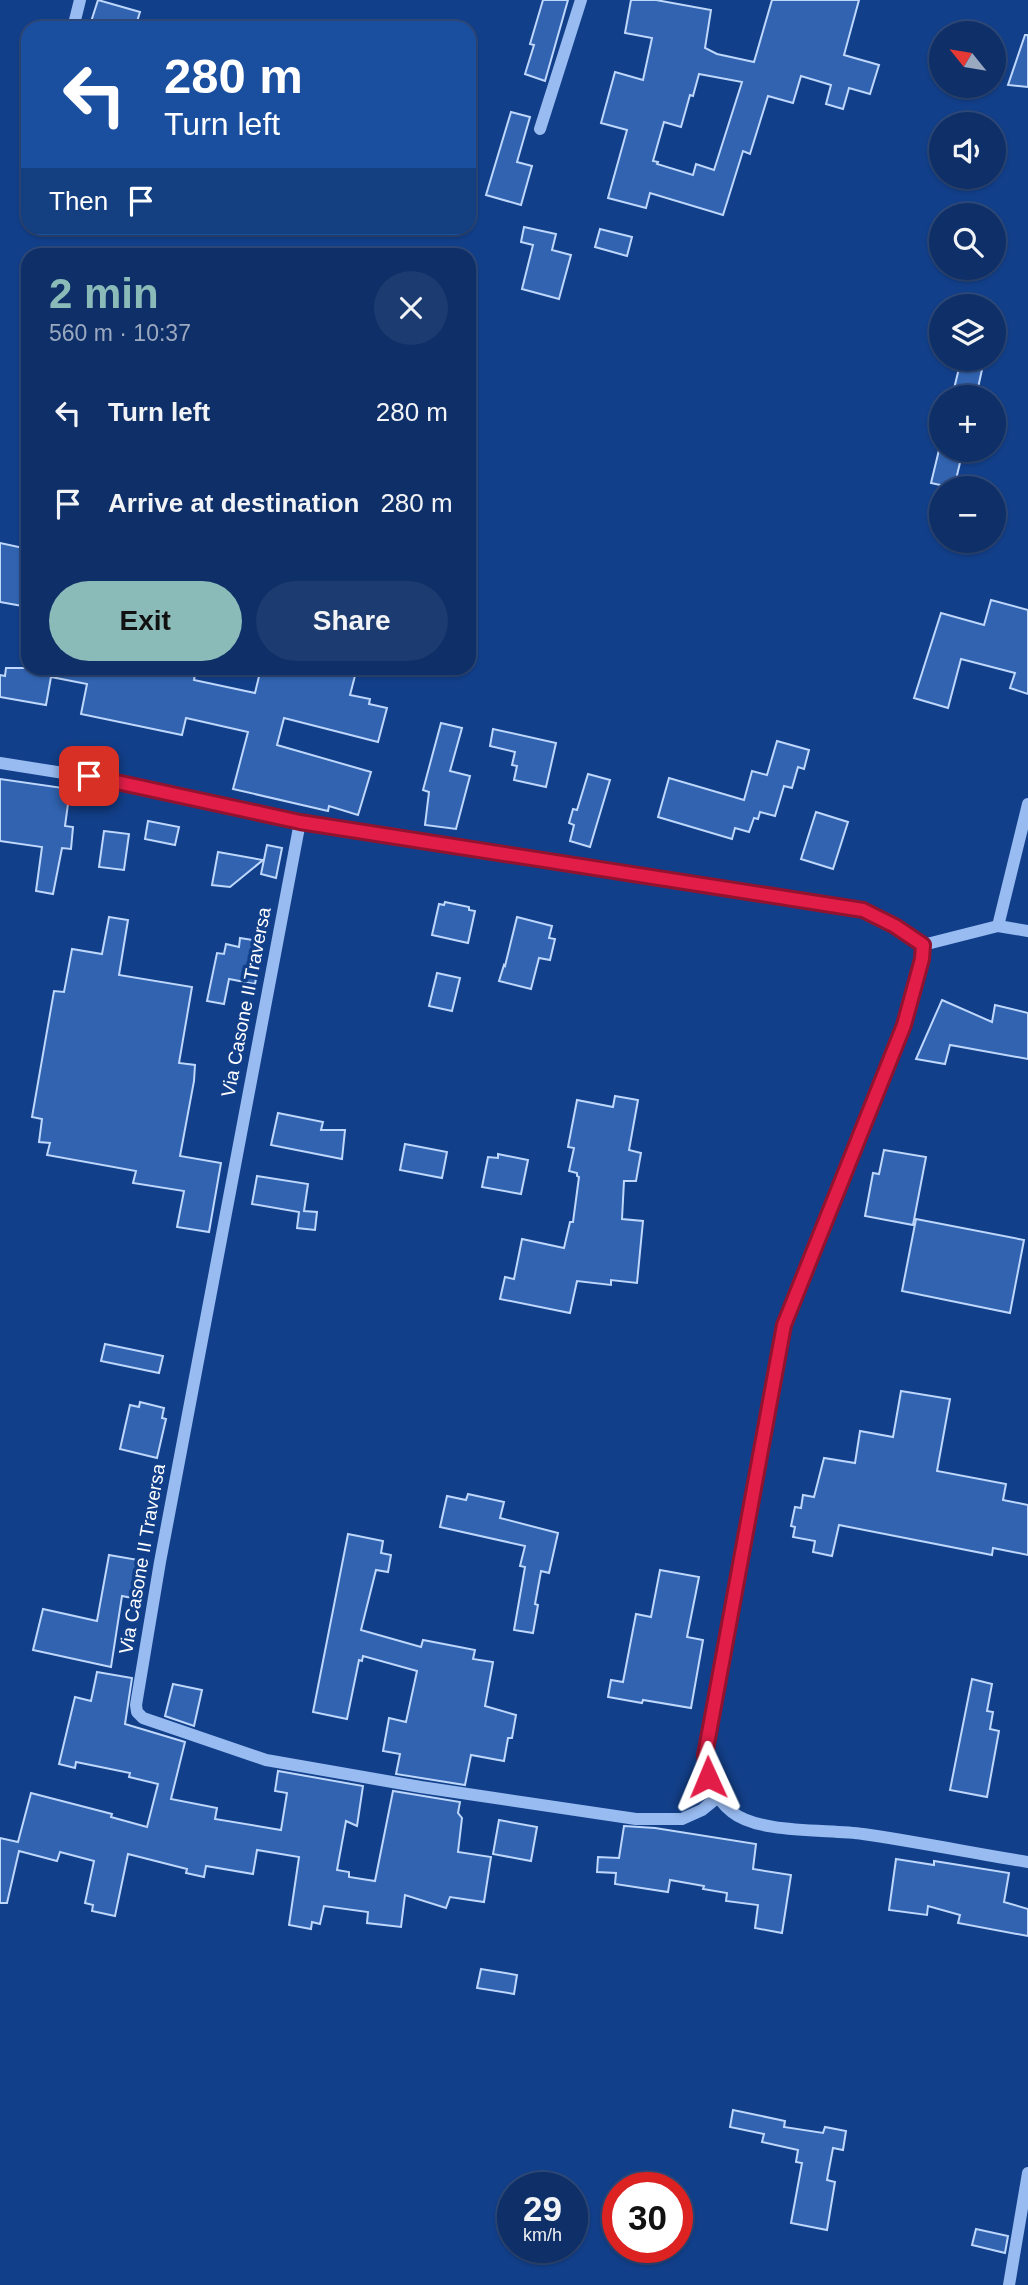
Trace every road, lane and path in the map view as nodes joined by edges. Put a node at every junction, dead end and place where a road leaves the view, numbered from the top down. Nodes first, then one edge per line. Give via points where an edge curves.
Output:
1 (80, 0) edge
2 (581, 0) edge
3 (75, 21) edge
4 (540, 129) dead end
5 (0, 763) edge
6 (1028, 804) edge
7 (300, 822) junction
8 (998, 926) junction
9 (1028, 931) edge
10 (923, 945) junction
11 (718, 1797) junction
12 (1028, 1862) edge
13 (1028, 2173) edge
14 (1009, 2285) edge

1 - 3 street
2 - 4 street
5 - 7 street via 89,776
6 - 8 street
7 - 10 street via 863,910
7 - 11 street, Via Casone II Traversa via 160,1562 137,1712 142,1718 266,1760 636,1819 682,1819
8 - 9 street
8 - 10 street
10 - 11 street via 904,1025 784,1325 705,1755 708,1777
11 - 12 street via 752,1823 861,1834
13 - 14 street

